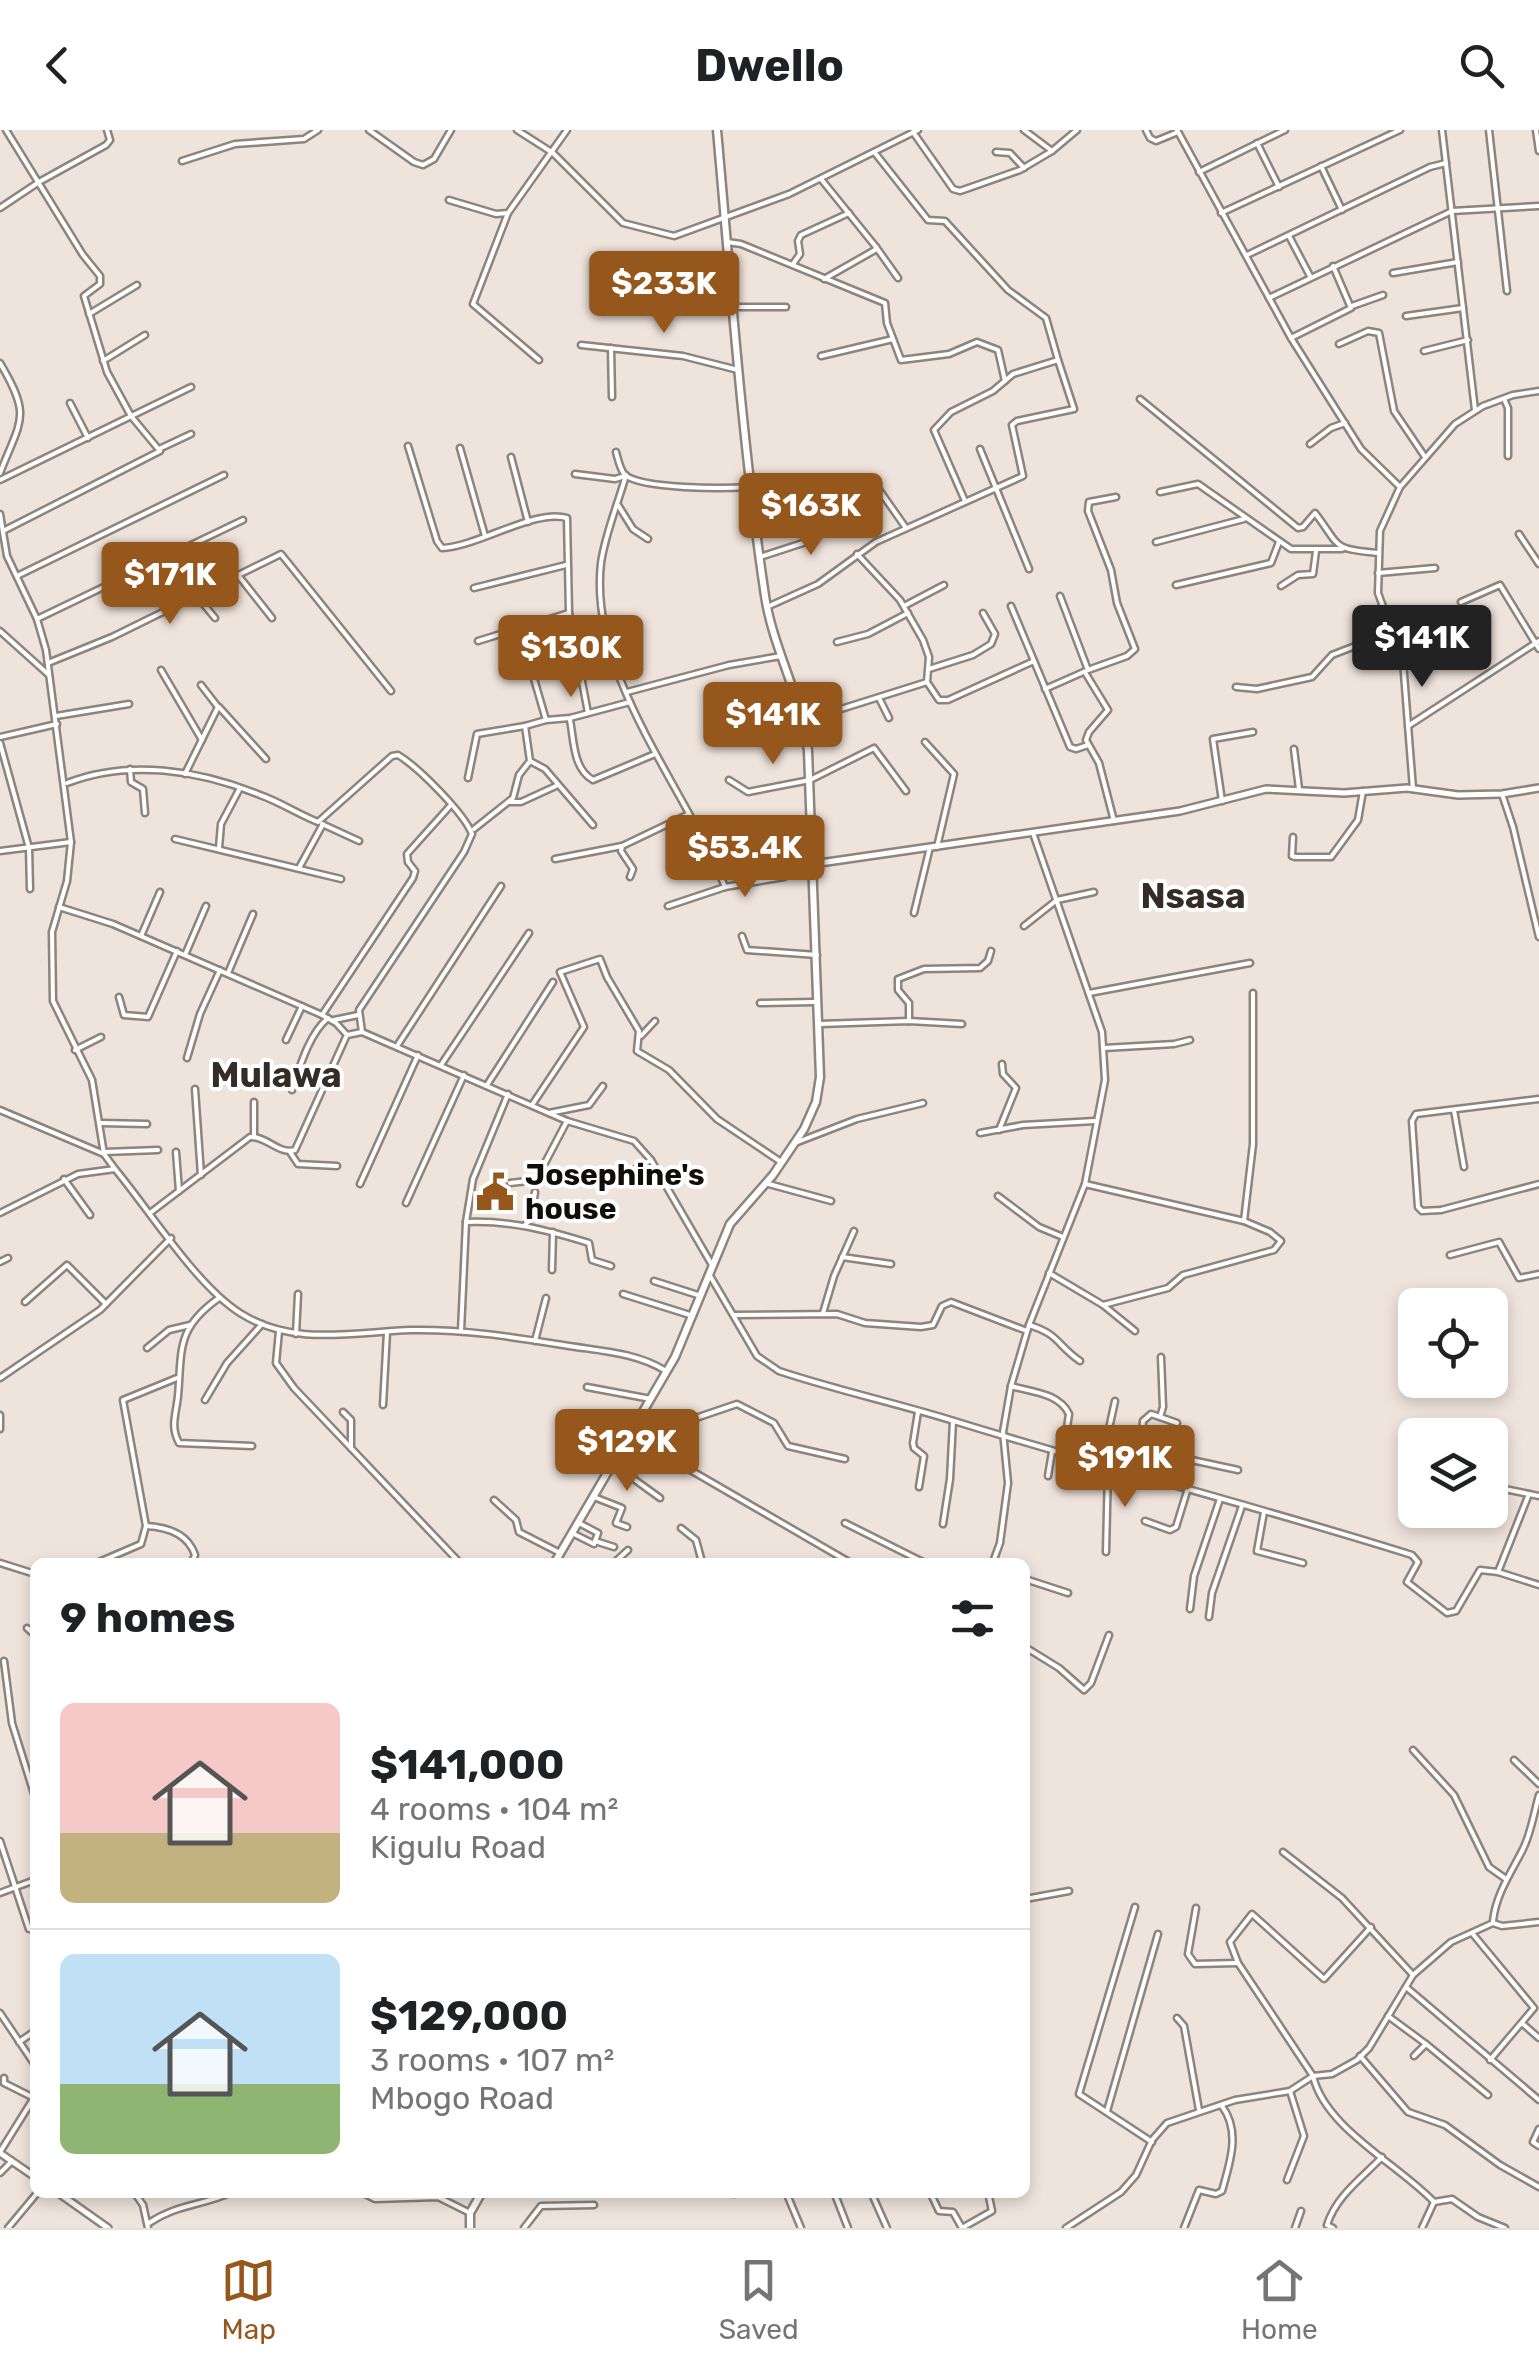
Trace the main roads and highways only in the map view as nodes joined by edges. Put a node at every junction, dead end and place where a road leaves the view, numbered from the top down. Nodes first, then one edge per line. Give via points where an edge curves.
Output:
1 (717, 130) edge
2 (557, 1558) edge
3 (479, 2198) edge
4 (470, 2228) edge

1 - 2 main road via 767,607 802,717 810,780 818,1090 795,1143 730,1224 633,1437
3 - 4 main road

